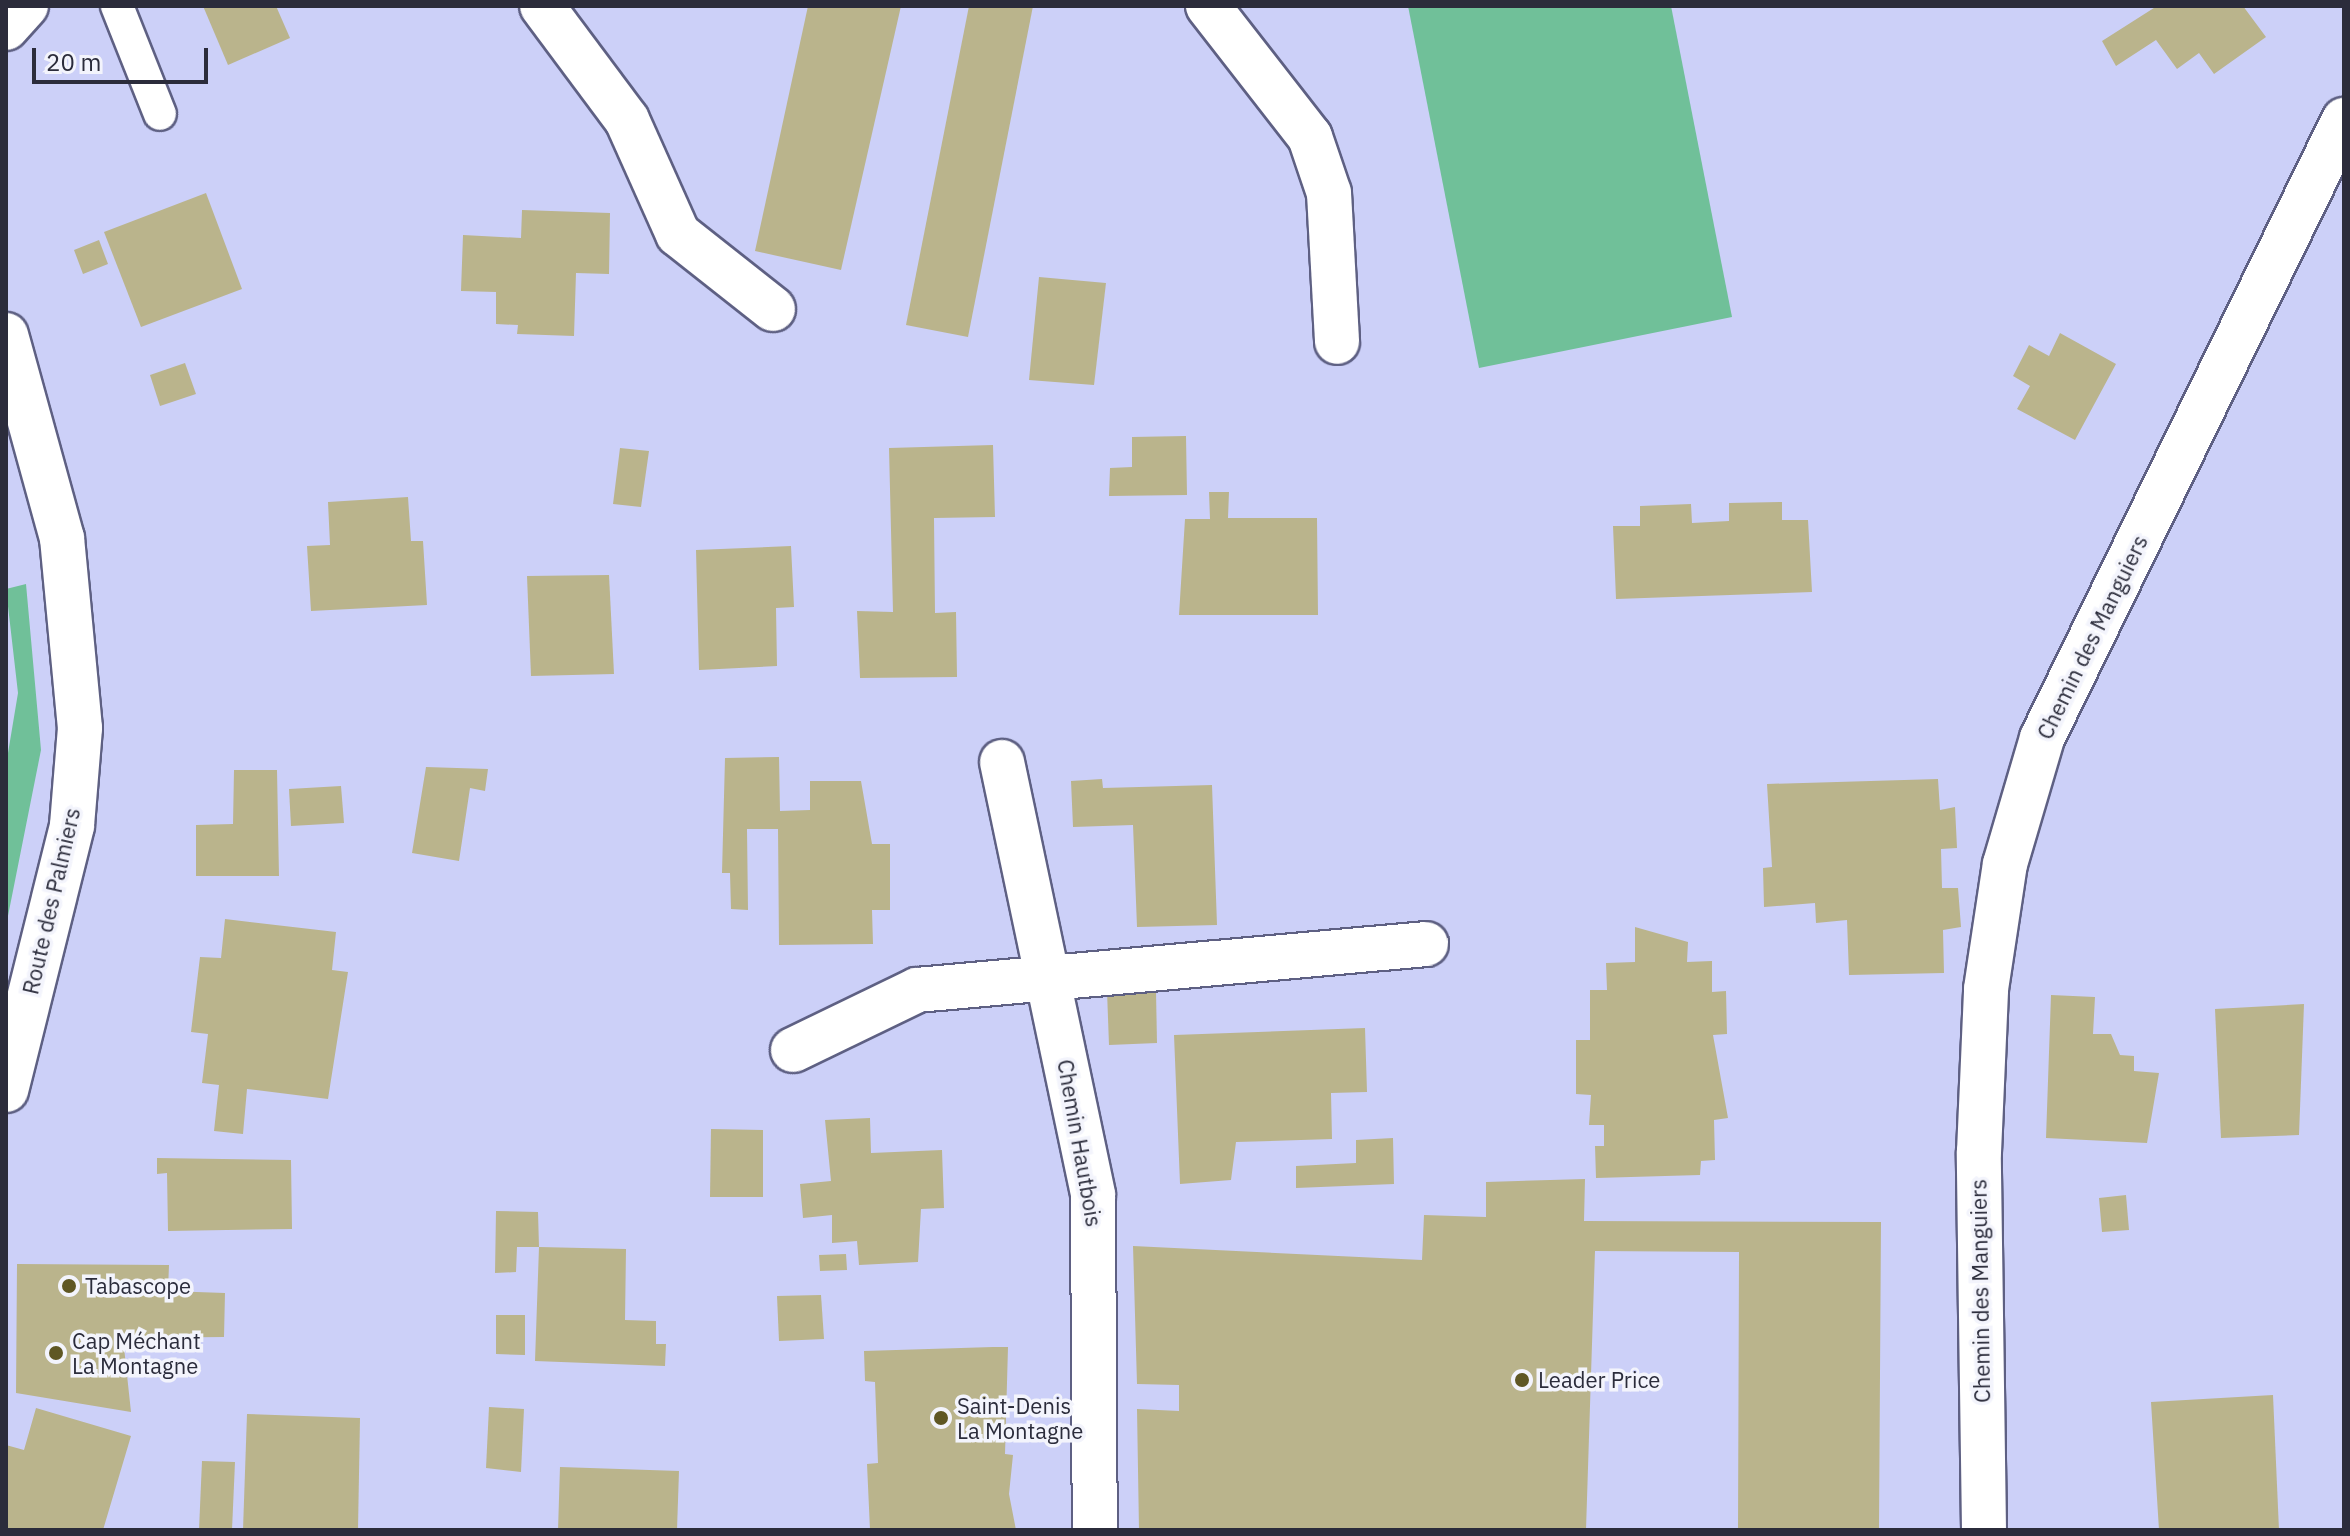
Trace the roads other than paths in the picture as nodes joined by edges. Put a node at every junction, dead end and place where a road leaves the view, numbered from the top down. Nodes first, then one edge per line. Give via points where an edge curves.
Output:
1 (26, 6) edge
2 (117, 6) edge
3 (542, 6) edge
4 (1208, 6) edge
5 (6, 28) edge
6 (160, 114) dead end
7 (2344, 120) edge
8 (773, 309) dead end
9 (6, 335) edge
10 (1337, 342) dead end
11 (1002, 762) dead end
12 (1426, 944) dead end
13 (1049, 976) junction
14 (17, 1000) edge
15 (793, 1050) dead end
16 (6, 1090) edge
17 (1095, 1530) edge
18 (1984, 1530) edge

1 - 5 street
2 - 6 lane
3 - 8 street via 627,120 678,234
4 - 10 street via 1310,137 1329,193
7 - 18 street, Chemin des Manguiers via 2042,738 2005,864 1986,989 1979,1152
9 - 14 street, Route des Palmiers via 62,538 80,728 72,826
11 - 13 street, Chemin Hautbois
12 - 13 street
13 - 15 street via 917,990
13 - 17 street, Chemin Hautbois via 1096,1230
14 - 16 street, Route des Palmiers

